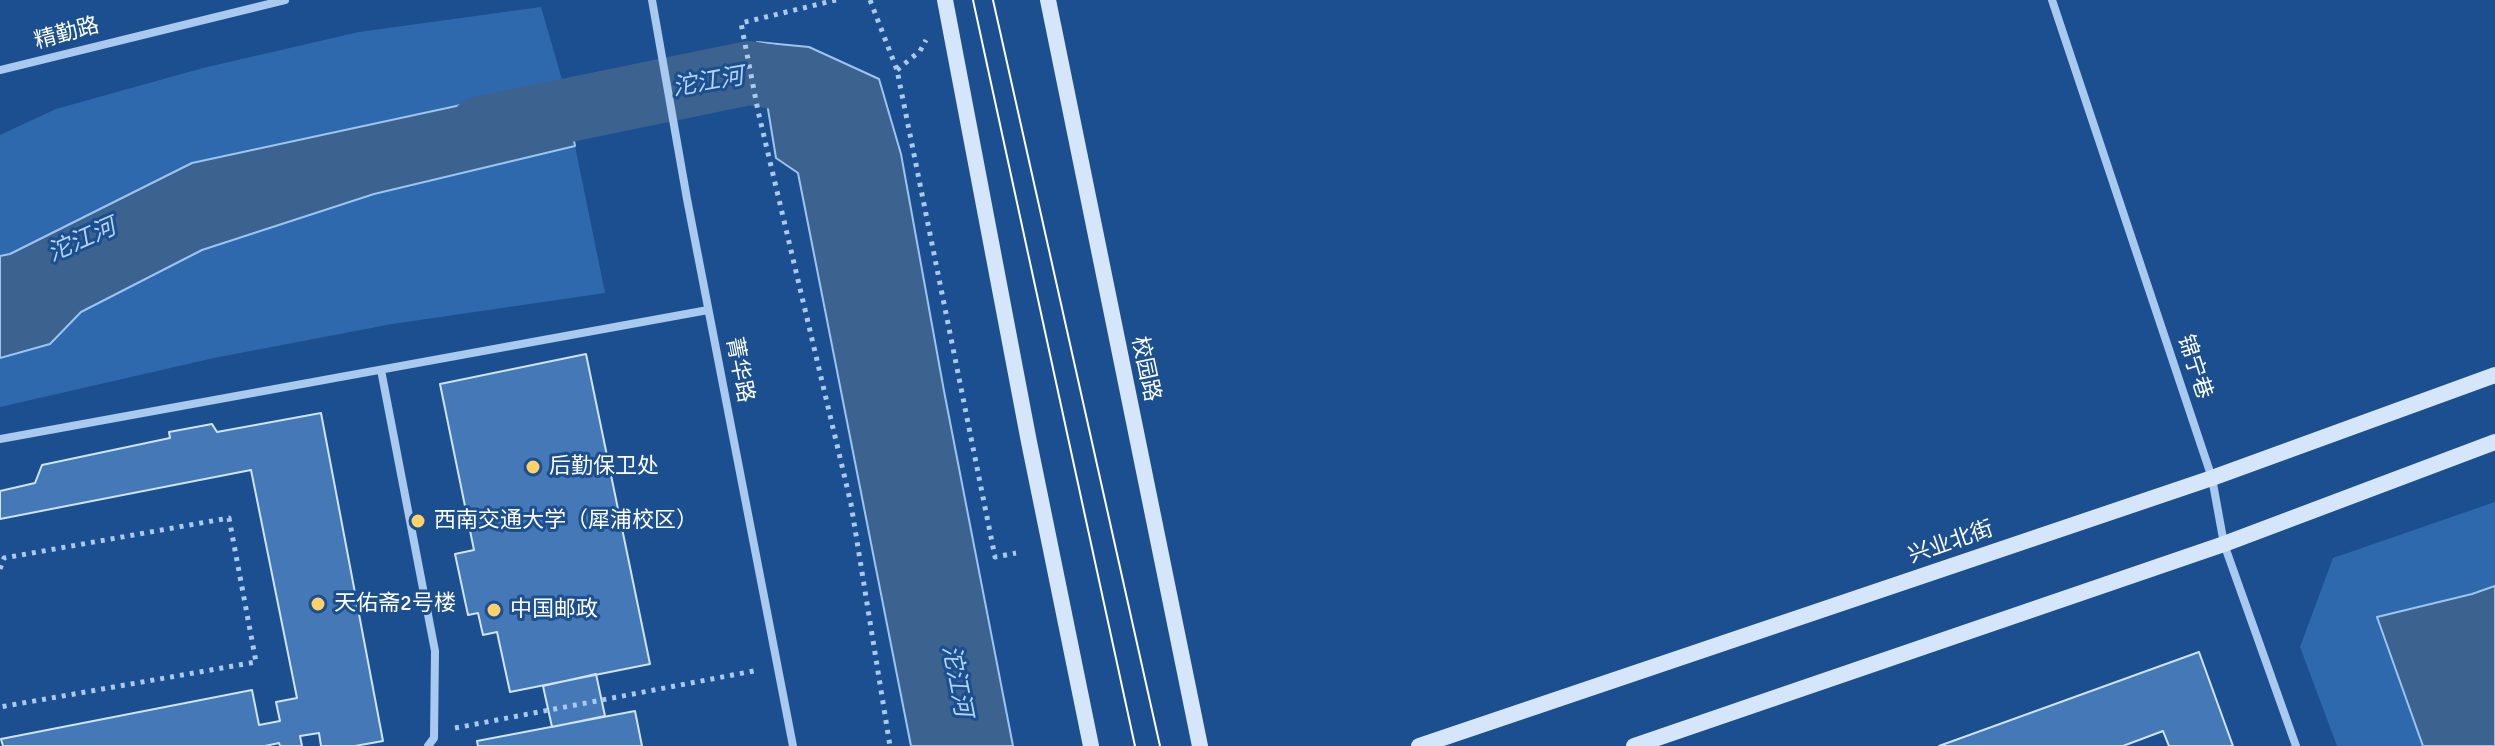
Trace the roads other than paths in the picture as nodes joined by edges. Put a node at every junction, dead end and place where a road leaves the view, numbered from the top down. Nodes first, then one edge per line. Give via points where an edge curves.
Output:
1 (285, 0) edge
2 (945, 0) edge
3 (1048, 0) edge
4 (2052, 0) edge
5 (653, 3) edge
6 (0, 70) edge
7 (708, 310) junction
8 (381, 370) junction
9 (2495, 375) edge
10 (0, 439) edge
11 (2495, 442) edge
12 (2212, 478) junction
13 (2224, 544) junction
14 (428, 746) edge
15 (793, 746) edge
16 (1091, 746) edge
17 (1200, 746) edge
18 (1419, 746) edge
19 (1634, 746) edge
20 (2296, 746) edge

1 - 6 street, 精勤路
2 - 16 street
3 - 17 street, 校园路
4 - 12 street, 锦宁巷
5 - 7 street, 菁华路
7 - 8 street
7 - 15 street, 菁华路
8 - 10 street
8 - 14 street via 435,651 434,738
9 - 12 street, 兴业北街
11 - 13 street
12 - 13 street, 锦宁巷
12 - 18 street, 兴业北街
13 - 19 street
13 - 20 street, 锦宁巷

